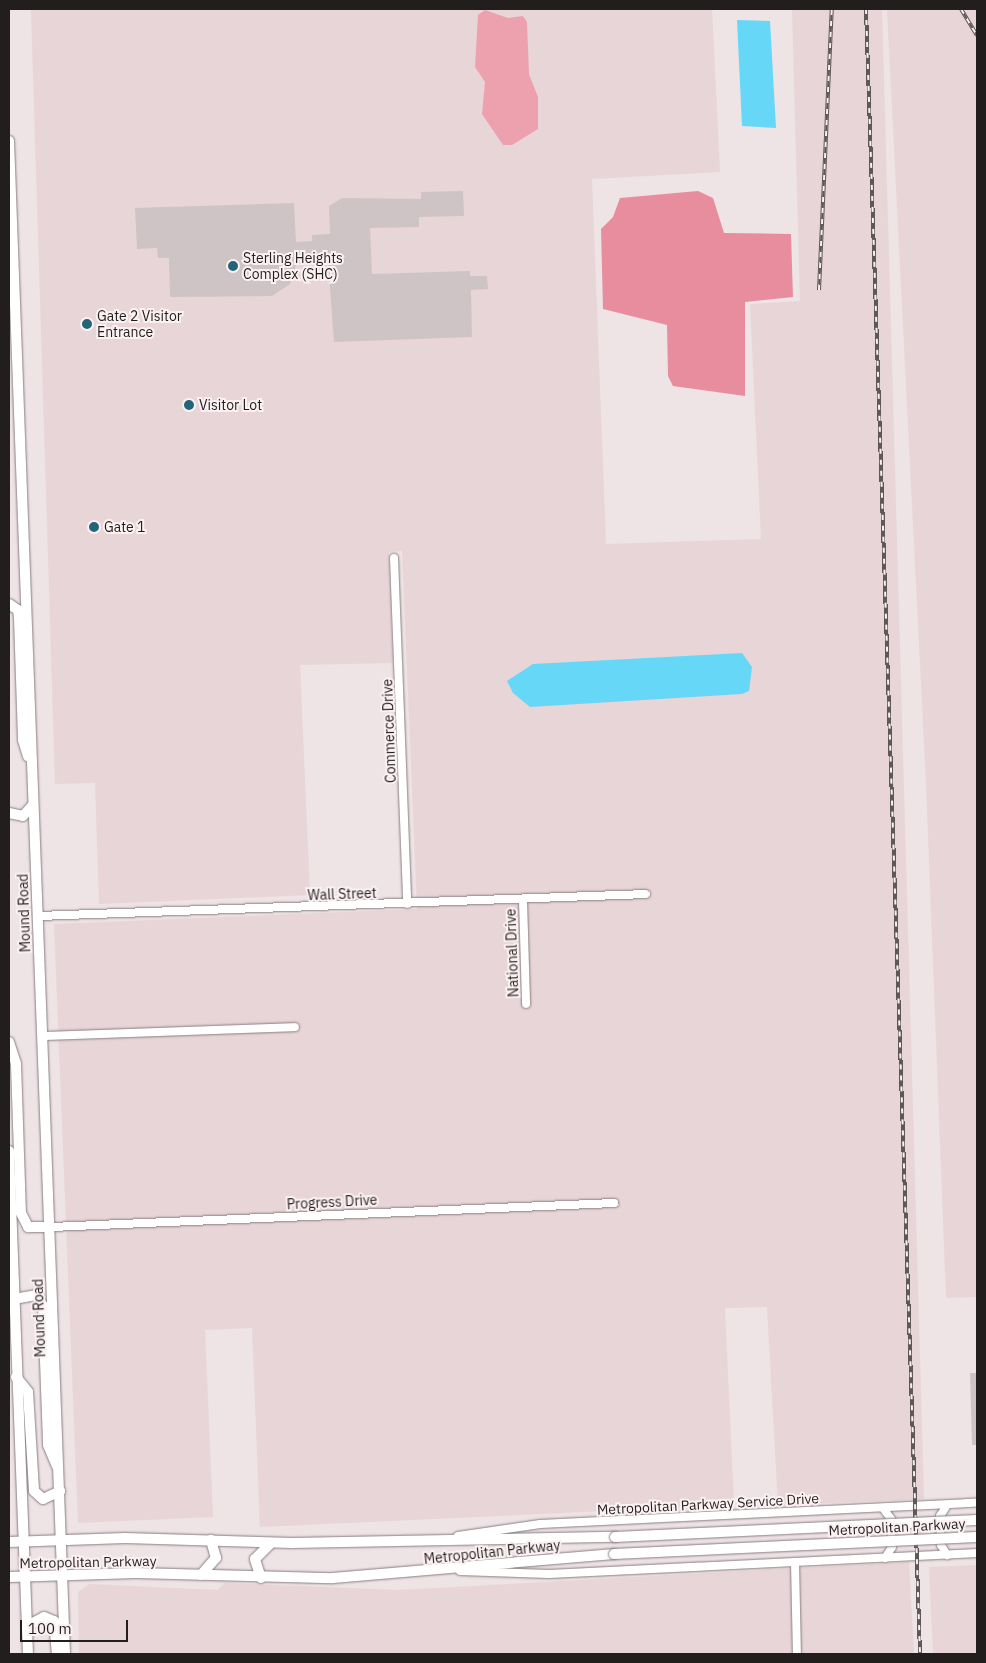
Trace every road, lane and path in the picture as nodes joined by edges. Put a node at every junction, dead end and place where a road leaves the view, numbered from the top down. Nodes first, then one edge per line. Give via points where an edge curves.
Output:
1 (9, 142) edge
2 (9, 374) edge
3 (18, 385) junction
4 (394, 558) dead end
5 (9, 604) edge
6 (32, 769) junction
7 (33, 805) junction
8 (9, 813) edge
9 (646, 894) dead end
10 (523, 900) junction
11 (407, 904) junction
12 (38, 916) junction
13 (526, 1004) dead end
14 (295, 1027) dead end
15 (42, 1036) junction
16 (9, 1042) edge
17 (9, 1152) edge
18 (614, 1203) dead end
19 (10, 1208) edge
20 (51, 1227) junction
21 (14, 1299) junction
22 (12, 1377) edge
23 (60, 1474) junction
24 (60, 1491) junction
25 (977, 1503) edge
26 (947, 1504) junction
27 (883, 1508) junction
28 (977, 1520) edge
29 (977, 1537) edge
30 (62, 1540) junction
31 (211, 1540) junction
32 (441, 1540) junction
33 (9, 1542) edge
34 (23, 1542) junction
35 (271, 1543) junction
36 (977, 1554) edge
37 (947, 1555) junction
38 (885, 1558) junction
39 (795, 1562) junction
40 (450, 1571) junction
41 (201, 1575) junction
42 (63, 1576) junction
43 (24, 1577) junction
44 (9, 1578) edge
45 (261, 1578) junction
46 (27, 1626) junction
47 (28, 1654) edge
48 (57, 1654) edge
49 (65, 1654) edge
50 (797, 1654) edge

1 - 3 main road, Mound Road
2 - 3 main road
3 - 6 main road, Mound Road
4 - 11 street, Commerce Drive
5 - 6 main road via 19,618 23,740
6 - 7 main road, Mound Road
7 - 8 main road via 23,816
7 - 12 main road, Mound Road
9 - 10 street, Wall Street
10 - 11 street, Wall Street
10 - 13 street, National Drive
11 - 12 street, Wall Street
12 - 15 main road, Mound Road
14 - 15 street
15 - 20 main road, Mound Road
16 - 20 main road via 16,1064 21,1213 28,1227
17 - 19 main road, Mound Road
18 - 20 street, Progress Drive
19 - 21 main road, Mound Road
20 - 23 main road, Mound Road
21 - 22 main road, Mound Road
21 - 23 main road via 30,1294 41,1299 48,1445
22 - 24 main road via 28,1392 34,1492 43,1499
22 - 34 main road, Mound Road
23 - 24 main road, Mound Road
24 - 30 main road, Mound Road
25 - 26 street, Metropolitan Parkway Service Drive
26 - 27 street, Metropolitan Parkway Service Drive
26 - 37 street via 940,1516 941,1545
27 - 32 street, Metropolitan Parkway Service Drive via 513,1526
27 - 38 street via 891,1519 892,1547
28 - 32 main road, Metropolitan Parkway, bridge via 615,1537
29 - 40 main road, Metropolitan Parkway, bridge via 614,1554
30 - 31 main road, Metropolitan Parkway
30 - 34 main road, Metropolitan Parkway
30 - 42 main road, Mound Road
31 - 35 main road, Metropolitan Parkway
31 - 41 main road via 216,1558
32 - 35 main road, Metropolitan Parkway
33 - 34 main road, Metropolitan Parkway
34 - 43 main road, Mound Road
35 - 45 main road via 255,1559
36 - 37 street
37 - 38 street
38 - 39 street
39 - 40 street via 549,1574
39 - 50 street
40 - 45 main road, Metropolitan Parkway
41 - 42 main road, Metropolitan Parkway
41 - 45 main road, Metropolitan Parkway
42 - 43 main road, Metropolitan Parkway
42 - 49 main road, Mound Road
43 - 44 main road, Metropolitan Parkway
43 - 46 main road, Mound Road
46 - 47 main road, Mound Road
46 - 48 main road via 44,1618 54,1621

